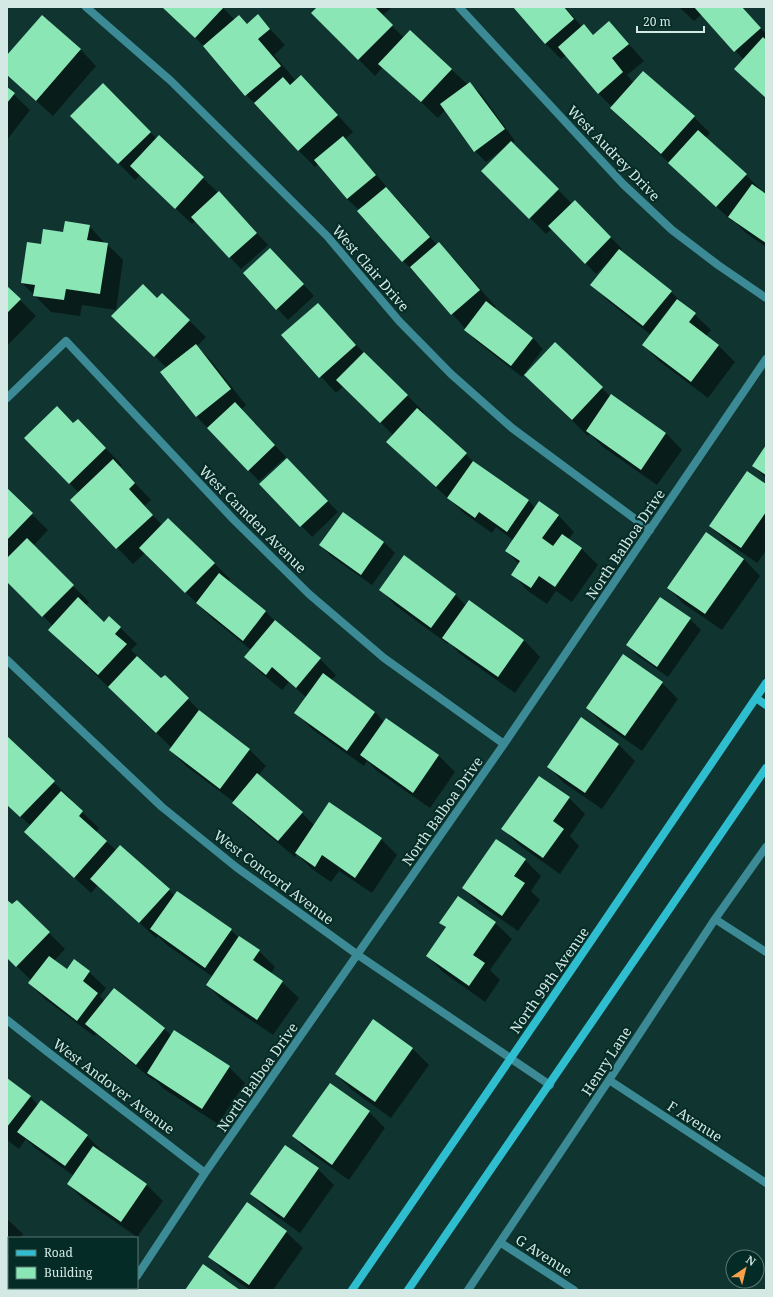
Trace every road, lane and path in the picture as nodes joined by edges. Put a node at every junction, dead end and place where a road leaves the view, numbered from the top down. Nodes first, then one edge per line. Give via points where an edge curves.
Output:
1 (86, 7) edge
2 (459, 7) edge
3 (766, 298) edge
4 (766, 359) edge
5 (7, 398) edge
6 (650, 530) junction
7 (7, 660) edge
8 (766, 683) edge
9 (756, 698) junction
10 (766, 705) edge
11 (504, 744) junction
12 (766, 768) edge
13 (766, 847) edge
14 (715, 919) junction
15 (766, 952) edge
16 (358, 955) junction
17 (7, 1020) edge
18 (511, 1058) junction
19 (609, 1080) junction
20 (550, 1085) junction
21 (205, 1173) junction
22 (766, 1183) edge
23 (501, 1243) junction
24 (138, 1274) edge
25 (352, 1290) edge
26 (408, 1290) edge
27 (468, 1290) edge
28 (574, 1290) edge

1 - 6 street, West Clair Drive via 171,81 327,236 399,321 451,374 512,428
2 - 3 street, West Audrey Drive via 623,184 672,230
4 - 6 street, North Balboa Drive
5 - 11 street, West Camden Avenue via 66,341 234,520 309,594 384,658
6 - 11 street, North Balboa Drive
7 - 16 street, West Concord Avenue via 162,807 236,867
8 - 9 main road, North 99th Avenue
9 - 10 main road
9 - 18 main road, North 99th Avenue
11 - 16 street, North Balboa Drive
12 - 20 main road
13 - 14 street, Henry Lane
14 - 15 street
14 - 19 street, Henry Lane
16 - 18 street, West Concord Avenue
16 - 21 street, North Balboa Drive
17 - 21 street, West Andover Avenue
18 - 20 street, West Concord Avenue
18 - 25 main road, North 99th Avenue
19 - 22 street, F Avenue
19 - 23 street, Henry Lane
20 - 26 main road
21 - 24 street, North Balboa Drive
23 - 27 street, Henry Lane
23 - 28 street, G Avenue

